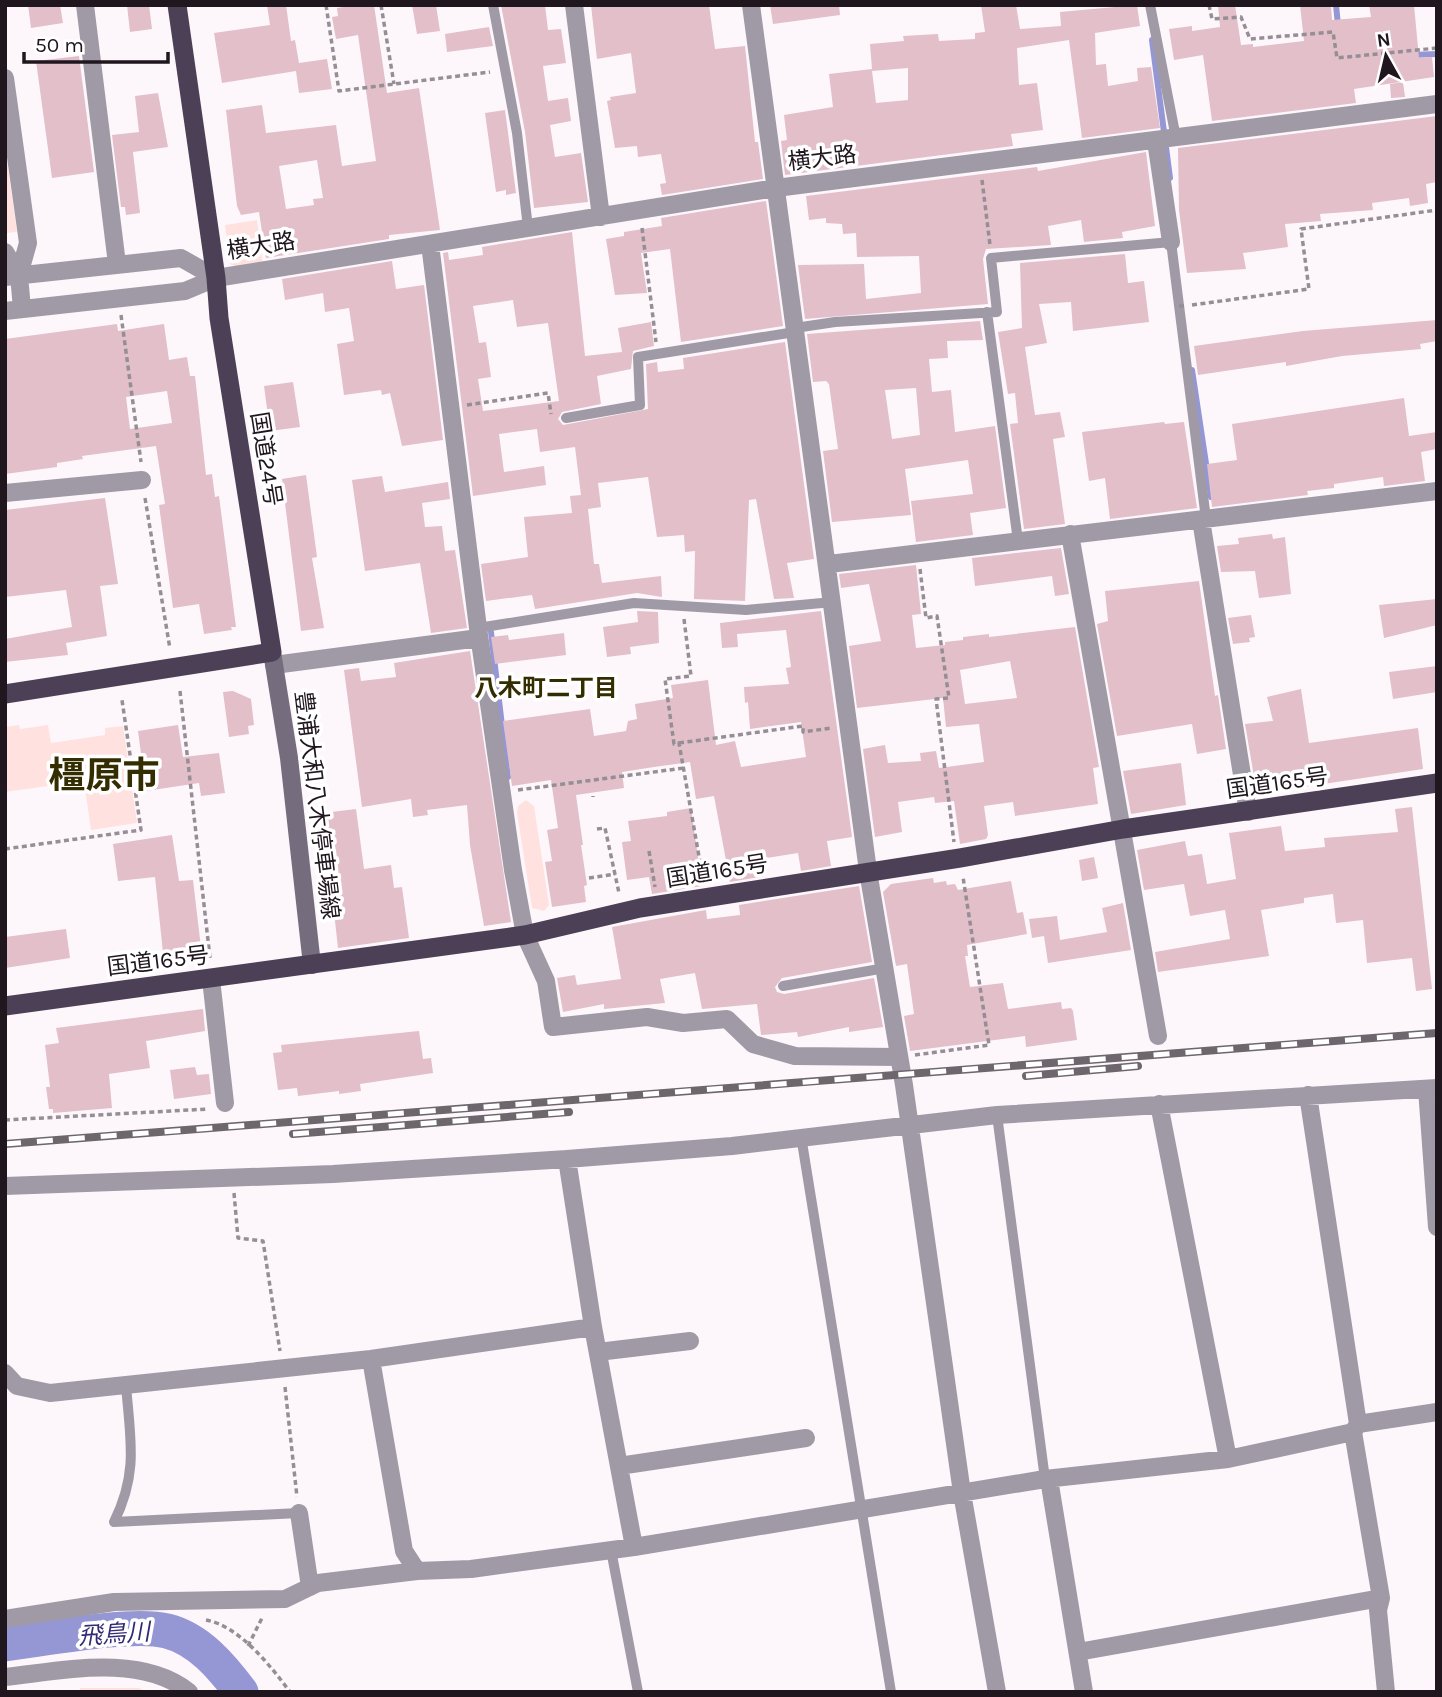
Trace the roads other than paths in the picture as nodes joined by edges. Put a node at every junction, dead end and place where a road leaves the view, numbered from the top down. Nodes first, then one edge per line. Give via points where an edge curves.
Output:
1 (85, 5) edge
2 (177, 5) edge
3 (493, 5) edge
4 (574, 5) edge
5 (751, 5) edge
6 (1150, 5) edge
7 (5, 78) edge
8 (1437, 104) edge
9 (1176, 138) junction
10 (1156, 141) junction
11 (776, 188) junction
12 (601, 217) junction
13 (528, 228) junction
14 (1171, 242) junction
15 (430, 244) junction
16 (5, 252) edge
17 (117, 264) junction
18 (12, 276) edge
19 (216, 278) junction
20 (14, 310) edge
21 (987, 312) junction
22 (795, 330) junction
23 (566, 418) road end
24 (142, 480) dead end
25 (1437, 491) edge
26 (5, 492) edge
27 (1203, 520) junction
28 (1070, 534) junction
29 (1018, 541) junction
30 (829, 564) junction
31 (832, 602) junction
32 (478, 633) junction
33 (273, 659) junction
34 (5, 694) edge
35 (1437, 783) edge
36 (1248, 812) junction
37 (1124, 829) junction
38 (869, 871) junction
39 (525, 935) junction
40 (312, 965) junction
41 (885, 968) junction
42 (211, 972) junction
43 (783, 986) dead end
44 (5, 1006) edge
45 (1158, 1036) dead end
46 (900, 1057) junction
47 (1432, 1089) edge
48 (1308, 1095) junction
49 (225, 1103) road end
50 (1158, 1104) junction
51 (997, 1115) junction
52 (908, 1125) junction
53 (802, 1136) junction
54 (568, 1159) junction
55 (5, 1186) edge
56 (1437, 1227) edge
57 (593, 1327) junction
58 (691, 1341) dead end
59 (597, 1352) junction
60 (371, 1359) junction
61 (5, 1373) edge
62 (126, 1385) junction
63 (1437, 1412) edge
64 (1356, 1428) junction
65 (806, 1438) dead end
66 (1228, 1459) junction
67 (620, 1466) junction
68 (1047, 1479) junction
69 (962, 1493) junction
70 (862, 1509) junction
71 (299, 1513) joint
72 (634, 1547) junction
73 (611, 1550) junction
74 (417, 1571) junction
75 (310, 1587) junction
76 (1381, 1598) junction
77 (5, 1619) edge
78 (1077, 1652) junction
79 (5, 1677) edge
80 (192, 1692) edge
81 (638, 1692) edge
82 (891, 1692) edge
83 (997, 1692) edge
84 (1084, 1692) edge
85 (1386, 1692) edge

1 - 17 street
2 - 19 highway, 国道24号
3 - 13 lane via 517,133
4 - 12 street
5 - 11 street
6 - 9 lane
7 - 18 street via 28,243
8 - 9 street, 横大路
9 - 10 street, 横大路
10 - 11 street, 横大路
10 - 14 street
11 - 12 street, 横大路
11 - 22 street
12 - 13 street, 横大路
13 - 15 street, 横大路
14 - 21 lane via 991,258 997,312
14 - 27 lane
15 - 19 street, 横大路
15 - 32 street
16 - 18 street
17 - 18 street
17 - 19 street via 181,258
18 - 20 street
19 - 20 street, 横大路 via 186,291
19 - 33 highway, 国道24号
21 - 22 lane via 835,322
21 - 29 lane
22 - 23 lane via 638,357 640,405
22 - 30 street
24 - 26 street
25 - 27 street
27 - 28 street
27 - 36 street
28 - 29 street
28 - 37 street
29 - 30 street
30 - 31 street
31 - 32 lane via 746,610 634,603
31 - 38 street
32 - 33 street
32 - 39 street
33 - 34 highway
33 - 40 main road, 豊浦大和八木停車場線
35 - 36 highway, 国道165号
36 - 37 highway, 国道165号
37 - 38 highway, 国道165号
37 - 45 street
38 - 39 highway, 国道165号 via 623,912
38 - 41 street
39 - 40 highway, 国道165号
39 - 46 street via 546,981 553,1027 647,1017 682,1023 727,1019 753,1044 795,1056
40 - 42 highway, 国道165号
41 - 43 lane
41 - 46 street
42 - 44 highway, 国道165号
42 - 49 street
46 - 52 street
47 - 48 street
47 - 56 street
48 - 50 street
48 - 64 street
50 - 51 street
50 - 66 street
51 - 52 street
51 - 68 lane
52 - 53 street
52 - 69 street
53 - 54 street
53 - 70 lane
54 - 55 street via 232,1179
54 - 57 street
57 - 59 street
57 - 60 street
58 - 59 street
59 - 67 street
60 - 62 street
60 - 74 street via 404,1551
61 - 62 street via 17,1386 50,1393
62 - 71 lane via 132,1458 128,1494 114,1522
63 - 64 street
64 - 66 street
64 - 76 street
65 - 67 street
66 - 68 street
67 - 72 street
68 - 69 street
68 - 78 street
69 - 70 street
69 - 83 street
70 - 72 street
70 - 82 lane
71 - 75 street
72 - 73 street
73 - 74 street via 471,1569
73 - 81 lane
74 - 75 street
75 - 77 street via 285,1599 114,1602
76 - 78 street
76 - 85 street via 1378,1610
78 - 84 street
79 - 80 street via 129,1669 167,1679

